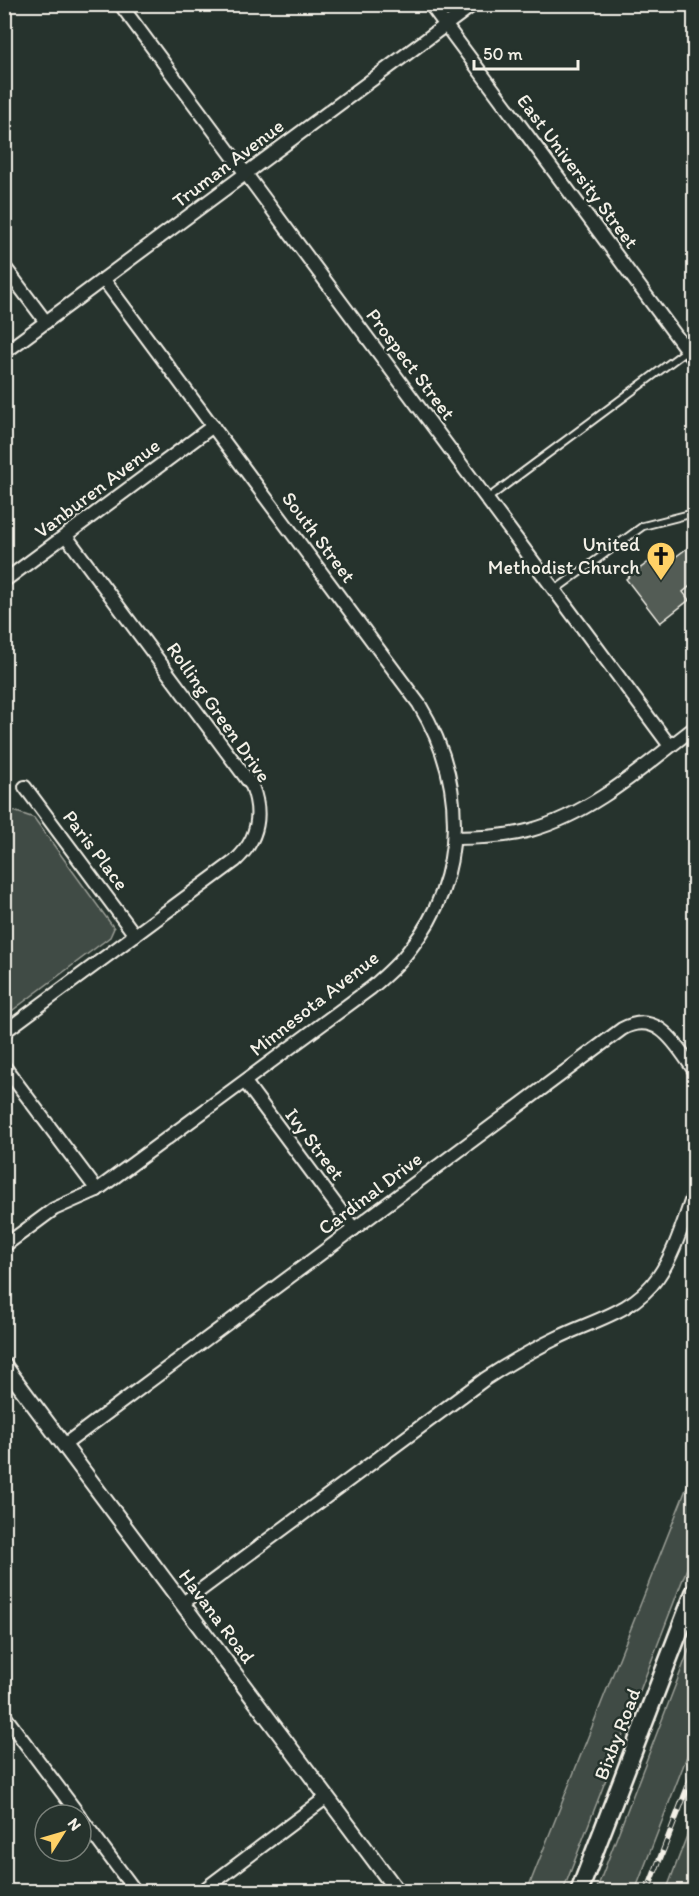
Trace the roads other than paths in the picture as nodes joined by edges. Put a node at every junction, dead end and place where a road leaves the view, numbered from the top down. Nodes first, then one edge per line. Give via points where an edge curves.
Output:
1 (120, 4) edge
2 (430, 4) edge
3 (474, 4) edge
4 (446, 26) junction
5 (246, 174) junction
6 (4, 266) edge
7 (104, 280) junction
8 (46, 322) junction
9 (4, 353) edge
10 (691, 355) edge
11 (213, 426) junction
12 (487, 499) junction
13 (694, 513) edge
14 (66, 536) junction
15 (4, 581) edge
16 (555, 591) junction
17 (694, 728) edge
18 (670, 746) junction
19 (25, 787) dead end
20 (453, 838) junction
21 (135, 935) junction
22 (4, 1032) edge
23 (4, 1066) edge
24 (694, 1070) edge
25 (245, 1082) junction
26 (97, 1190) junction
27 (694, 1193) edge
28 (354, 1229) junction
29 (4, 1246) edge
30 (5, 1368) edge
31 (64, 1445) junction
32 (694, 1593) edge
33 (183, 1603) junction
34 (4, 1715) edge
35 (327, 1797) junction
36 (70, 1803) edge
37 (93, 1834) edge
38 (136, 1892) edge
39 (201, 1892) edge
40 (398, 1892) edge
41 (579, 1892) edge

1 - 5 street, Prospect Street
2 - 4 street, East University Street
3 - 4 street, Truman Avenue
4 - 5 street, Truman Avenue
4 - 10 street, East University Street
5 - 7 street, Truman Avenue
5 - 12 street, Prospect Street
6 - 8 street
7 - 8 street, Truman Avenue
7 - 11 street, South Street
8 - 9 street, Truman Avenue
10 - 12 lane
11 - 14 street, Vanburen Avenue
11 - 20 street, South Street via 430,722 449,775
12 - 16 street, Prospect Street
13 - 16 lane via 643,526
14 - 15 street, Vanburen Avenue
14 - 21 street, Rolling Green Drive via 252,786 257,799 257,828 244,853
16 - 18 street, Prospect Street
17 - 18 street
18 - 20 street via 607,793 553,823 500,836
19 - 21 street, Paris Place
20 - 25 street, Minnesota Avenue via 439,899 411,948 371,988
21 - 22 street, Rolling Green Drive
23 - 26 street
24 - 28 street, Cardinal Drive via 661,1028 650,1023 629,1025
25 - 26 street, Minnesota Avenue
25 - 28 street, Ivy Street
26 - 29 street, Minnesota Avenue via 54,1209
27 - 33 street via 668,1261 646,1292 632,1304 558,1337 485,1379
28 - 31 street, Cardinal Drive
30 - 31 street, Havana Road
31 - 33 street, Havana Road
32 - 41 main road, Bixby Road
33 - 35 street, Havana Road
34 - 36 street
35 - 39 street
35 - 40 street, Havana Road
37 - 38 street

